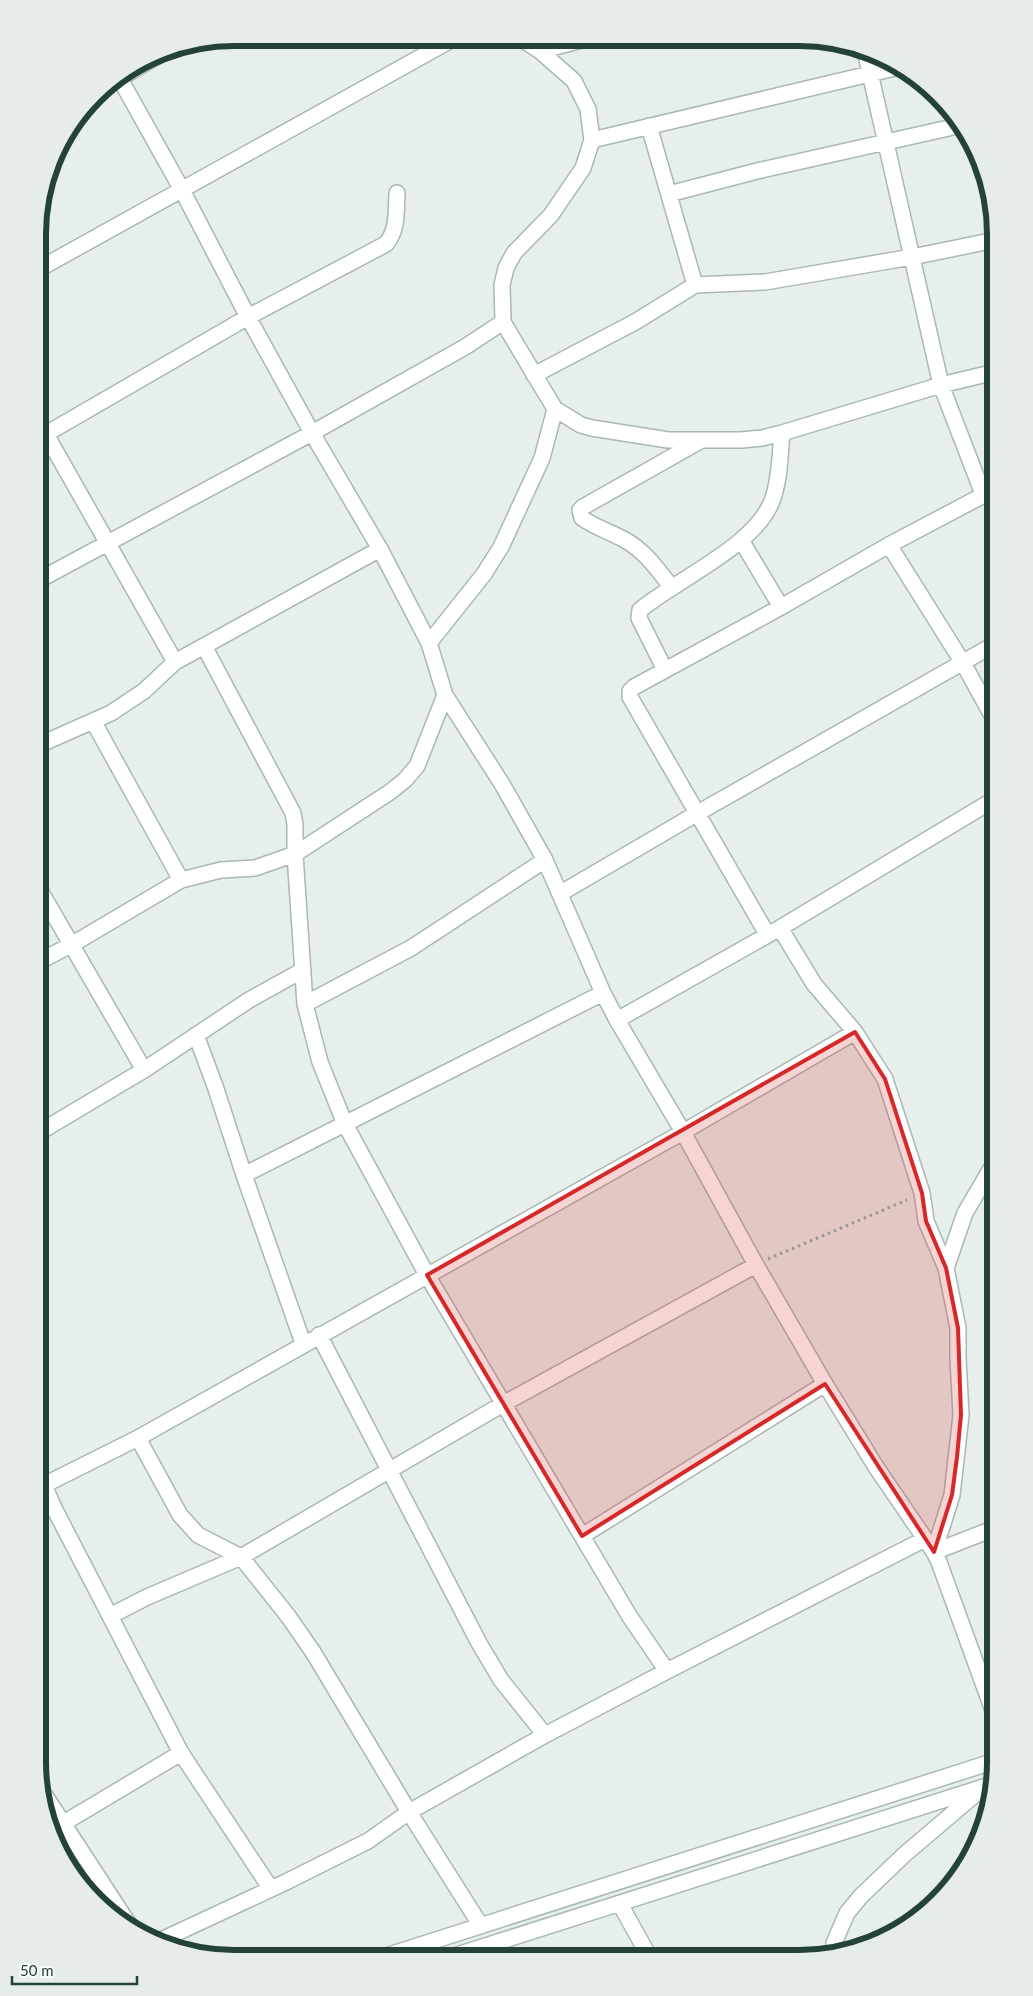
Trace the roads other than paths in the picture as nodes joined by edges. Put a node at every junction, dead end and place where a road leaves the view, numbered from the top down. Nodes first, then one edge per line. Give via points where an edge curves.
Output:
1 (440, 46) edge
2 (532, 46) edge
3 (559, 46) edge
4 (540, 51) junction
5 (866, 59) edge
6 (889, 69) edge
7 (870, 74) junction
8 (123, 83) edge
9 (649, 126) junction
10 (953, 127) edge
11 (592, 140) junction
12 (886, 143) junction
13 (182, 190) junction
14 (397, 193) dead end
15 (669, 194) junction
16 (987, 242) edge
17 (912, 257) junction
18 (46, 265) edge
19 (695, 285) junction
20 (248, 317) junction
21 (503, 322) junction
22 (987, 374) edge
23 (534, 375) junction
24 (941, 386) junction
25 (555, 409) junction
26 (46, 429) edge
27 (312, 433) junction
28 (782, 433) junction
29 (46, 440) edge
30 (701, 440) junction
31 (987, 487) edge
32 (987, 492) edge
33 (741, 540) junction
34 (107, 542) junction
35 (888, 545) junction
36 (380, 549) junction
37 (46, 576) edge
38 (672, 588) junction
39 (780, 607) junction
40 (429, 644) junction
41 (204, 646) junction
42 (987, 649) edge
43 (175, 662) junction
44 (963, 663) junction
45 (665, 670) junction
46 (445, 695) junction
47 (987, 706) edge
48 (93, 721) junction
49 (46, 743) edge
50 (987, 804) edge
51 (696, 814) junction
52 (295, 854) junction
53 (545, 860) junction
54 (181, 880) junction
55 (561, 893) junction
56 (46, 901) edge
57 (773, 931) junction
58 (71, 946) junction
59 (46, 958) edge
60 (303, 970) junction
61 (603, 993) junction
62 (306, 1004) junction
63 (617, 1020) junction
64 (855, 1032) junction
65 (196, 1035) junction
66 (144, 1070) junction
67 (345, 1124) junction
68 (46, 1129) edge
69 (682, 1132) junction
70 (244, 1175) junction
71 (987, 1176) edge
72 (756, 1265) junction
73 (946, 1268) junction
74 (427, 1275) junction
75 (319, 1335) junction
76 (303, 1343) junction
77 (825, 1384) junction
78 (503, 1404) junction
79 (138, 1438) junction
80 (389, 1470) junction
81 (46, 1479) edge
82 (46, 1493) edge
83 (987, 1531) edge
84 (582, 1536) junction
85 (925, 1539) junction
86 (934, 1552) junction
87 (241, 1557) junction
88 (110, 1616) junction
89 (667, 1670) junction
90 (987, 1694) edge
91 (546, 1735) junction
92 (181, 1753) junction
93 (987, 1763) edge
94 (985, 1786) edge
95 (985, 1789) edge
96 (53, 1809) edge
97 (409, 1812) junction
98 (62, 1824) junction
99 (271, 1889) junction
100 (620, 1904) junction
101 (120, 1911) edge
102 (481, 1926) junction
103 (167, 1937) edge
104 (836, 1946) edge
105 (405, 1950) edge
106 (476, 1950) edge
107 (646, 1950) edge

1 - 13 street
2 - 4 street
3 - 4 street
4 - 11 street via 574,82 588,109
5 - 7 street
6 - 7 street
7 - 9 street
7 - 12 street
8 - 13 street
9 - 11 street
9 - 15 street
10 - 12 street
11 - 21 street via 584,168 551,214 514,253 506,268 502,285
12 - 15 street
12 - 17 street
13 - 18 street
13 - 20 street
14 - 20 street via 395,228 386,244
15 - 19 street
16 - 17 street
17 - 19 street via 765,282
17 - 24 street
19 - 23 street via 635,322
20 - 26 street
20 - 27 street
21 - 23 street
21 - 27 street via 465,347
22 - 24 street
23 - 25 street
24 - 28 street
24 - 31 street
25 - 30 street via 592,428 668,440
25 - 40 street via 542,458 501,547
27 - 34 street
27 - 36 street
28 - 30 street via 741,440
28 - 33 street via 773,498 766,514
29 - 34 street
30 - 38 street via 580,510 582,518 596,528 637,548
32 - 35 street
33 - 38 street
33 - 39 street
34 - 37 street
34 - 43 street
35 - 39 street
35 - 44 street
36 - 40 street
36 - 41 street
38 - 45 street via 640,610 639,618
39 - 45 street
40 - 46 street
41 - 43 street
41 - 52 street via 288,802 295,824
42 - 44 street
43 - 48 street via 144,691
44 - 47 street
44 - 51 street
45 - 51 street via 634,687 630,697
46 - 52 street via 417,766 405,780
46 - 53 street via 502,784
48 - 49 street
48 - 54 street
50 - 57 street
51 - 55 street
51 - 57 street
52 - 54 street via 255,868 221,870
52 - 60 street
53 - 55 street
53 - 62 street via 412,948
54 - 58 street
55 - 61 street
56 - 58 street
57 - 63 street
57 - 64 street
58 - 59 street
58 - 66 street
60 - 62 street
60 - 65 street
61 - 63 street
61 - 67 street
62 - 67 street via 320,1062
63 - 69 street
64 - 69 street
64 - 73 street via 885,1079 922,1193 926,1221
65 - 66 street
65 - 70 street
66 - 68 street
67 - 70 street
67 - 74 street
69 - 72 street
69 - 74 street
70 - 76 street
71 - 73 street via 965,1213
72 - 77 street
72 - 78 street
73 - 86 street via 958,1328 961,1415 952,1495
74 - 75 street
74 - 78 street
75 - 76 street
75 - 80 street
76 - 79 street
77 - 84 street
77 - 85 street
78 - 80 street
78 - 84 street
79 - 81 street
79 - 87 street via 180,1515 198,1534
80 - 87 street
80 - 91 street via 479,1643 501,1680
82 - 88 street
83 - 86 street
84 - 89 street via 630,1617
85 - 86 street
85 - 89 street
86 - 90 street
87 - 88 street
87 - 97 street via 313,1652
88 - 92 street
89 - 91 street
91 - 97 street
92 - 98 street
92 - 99 street
93 - 102 street
94 - 100 street
95 - 104 street via 905,1854 861,1896 847,1913 834,1943
96 - 98 street
97 - 99 street via 368,1841
97 - 102 street
98 - 101 street
99 - 103 street
100 - 106 street
100 - 107 street
102 - 105 street

